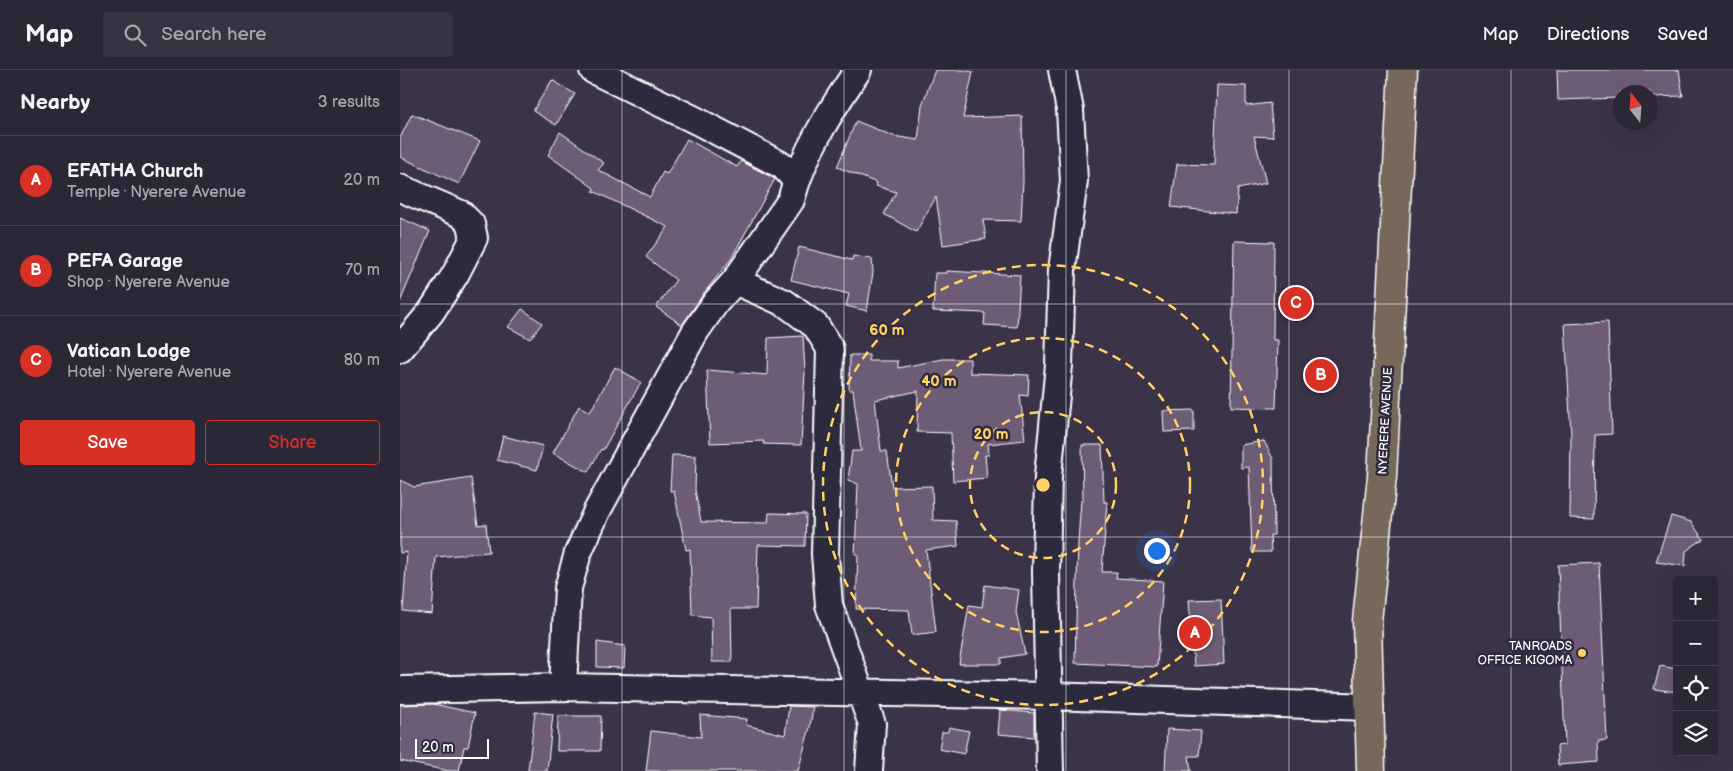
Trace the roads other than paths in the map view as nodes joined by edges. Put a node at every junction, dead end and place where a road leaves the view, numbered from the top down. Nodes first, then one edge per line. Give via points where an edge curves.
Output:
1 (592, 70) edge
2 (858, 70) edge
3 (1062, 70) edge
4 (1403, 70) edge
5 (795, 185) junction
6 (400, 188) edge
7 (735, 282) junction
8 (400, 349) edge
9 (564, 687) junction
10 (400, 690) edge
11 (862, 694) junction
12 (1048, 696) junction
13 (1370, 707) junction
14 (869, 771) edge
15 (1050, 771) edge
16 (1371, 771) edge

1 - 5 street via 783,166
2 - 5 street via 824,121
3 - 12 street via 1070,110 1074,182 1062,270 1059,365 1048,476
4 - 13 main road, NYERERE AVENUE via 1382,476 1368,621
5 - 7 street via 791,200
6 - 8 street via 461,214 471,224 474,238 446,290
7 - 9 street via 695,332 597,511 578,553 568,588
7 - 11 street via 785,303 816,326 830,349 825,554 829,605
9 - 10 street
9 - 11 street
11 - 12 street
11 - 14 street via 872,724
12 - 13 street
12 - 15 street
13 - 16 main road, NYERERE AVENUE

